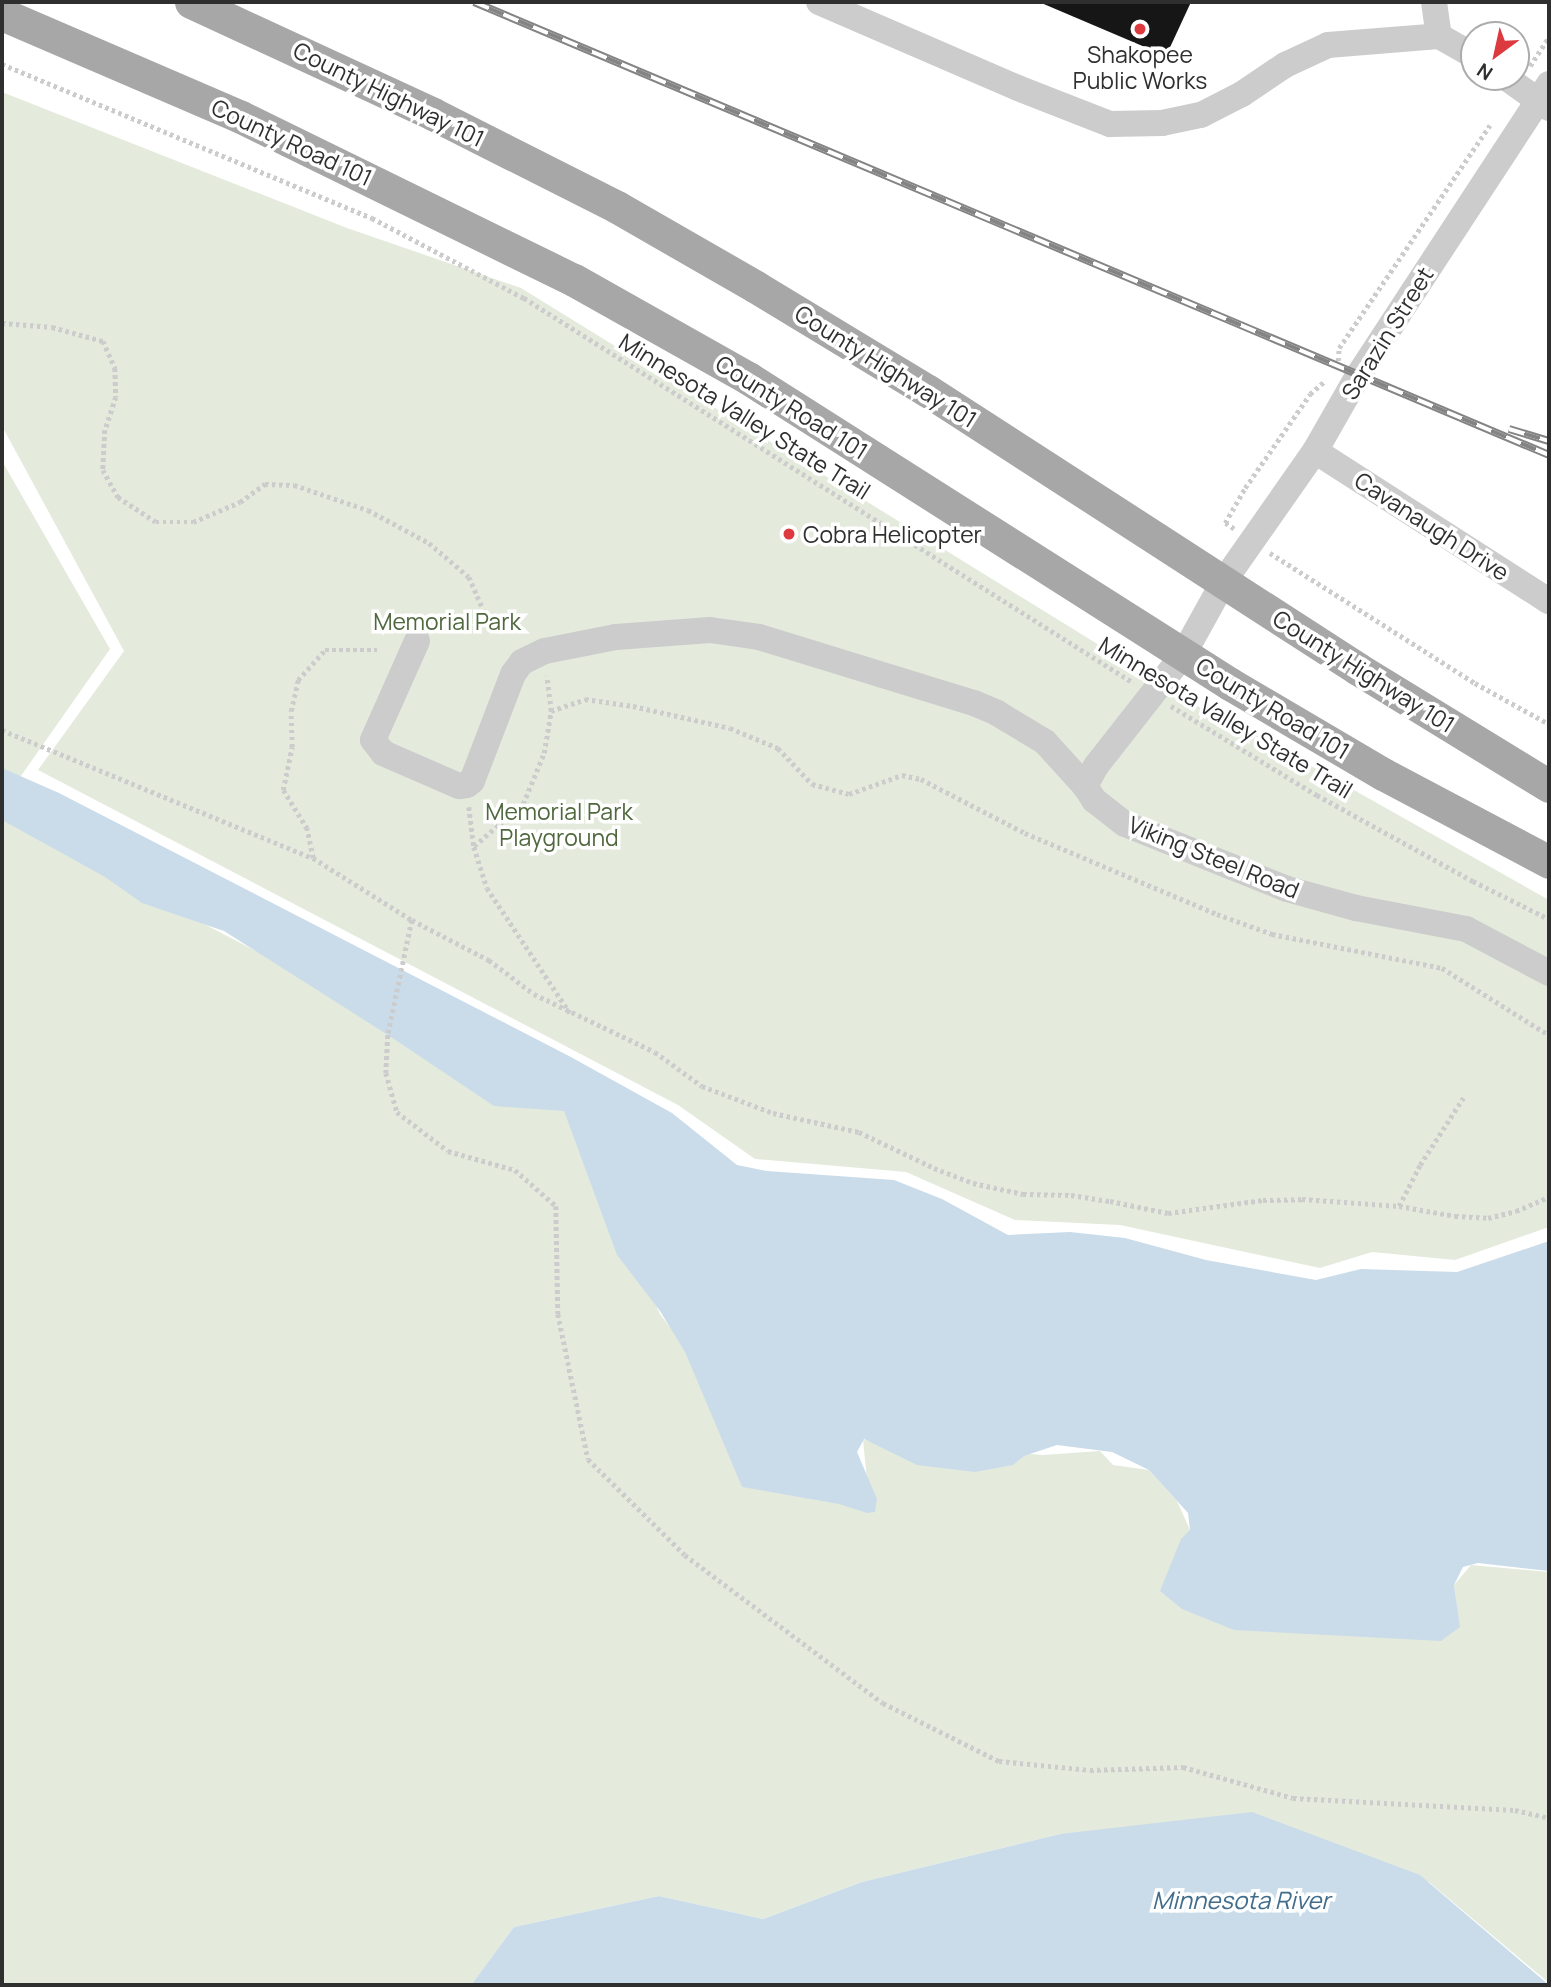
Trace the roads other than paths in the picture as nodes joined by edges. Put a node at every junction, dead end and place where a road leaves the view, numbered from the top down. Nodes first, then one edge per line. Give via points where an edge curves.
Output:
1 (191, 2) edge
2 (819, 2) edge
3 (1434, 2) edge
4 (2, 14) edge
5 (1439, 36) junction
6 (1460, 48) edge
7 (1532, 91) edge
8 (1315, 451) junction
9 (1224, 582) junction
10 (1549, 601) edge
11 (417, 641) dead end
12 (1183, 655) junction
13 (1085, 786) junction
14 (1549, 786) edge
15 (1549, 862) edge
16 (1549, 973) edge

1 - 9 main road, County Highway 101 via 433,114 628,214 916,384
2 - 5 street via 1110,124 1162,123 1201,115 1285,65 1328,46
3 - 5 street
4 - 12 main road, County Road 101 via 279,135 574,280 748,378
5 - 6 street
7 - 8 street, Sarazin Street
8 - 9 street, Sarazin Street
8 - 10 street, Cavanaugh Drive
9 - 12 street
9 - 14 main road, County Highway 101
11 - 13 street, Viking Steel Road via 373,740 383,753 459,786 472,780 513,674 522,662 545,651 659,631 710,630 759,637 974,703 1045,742
12 - 13 street
12 - 15 main road, County Road 101 via 1383,774
13 - 16 street, Viking Steel Road via 1094,800 1125,824 1310,895 1466,929

